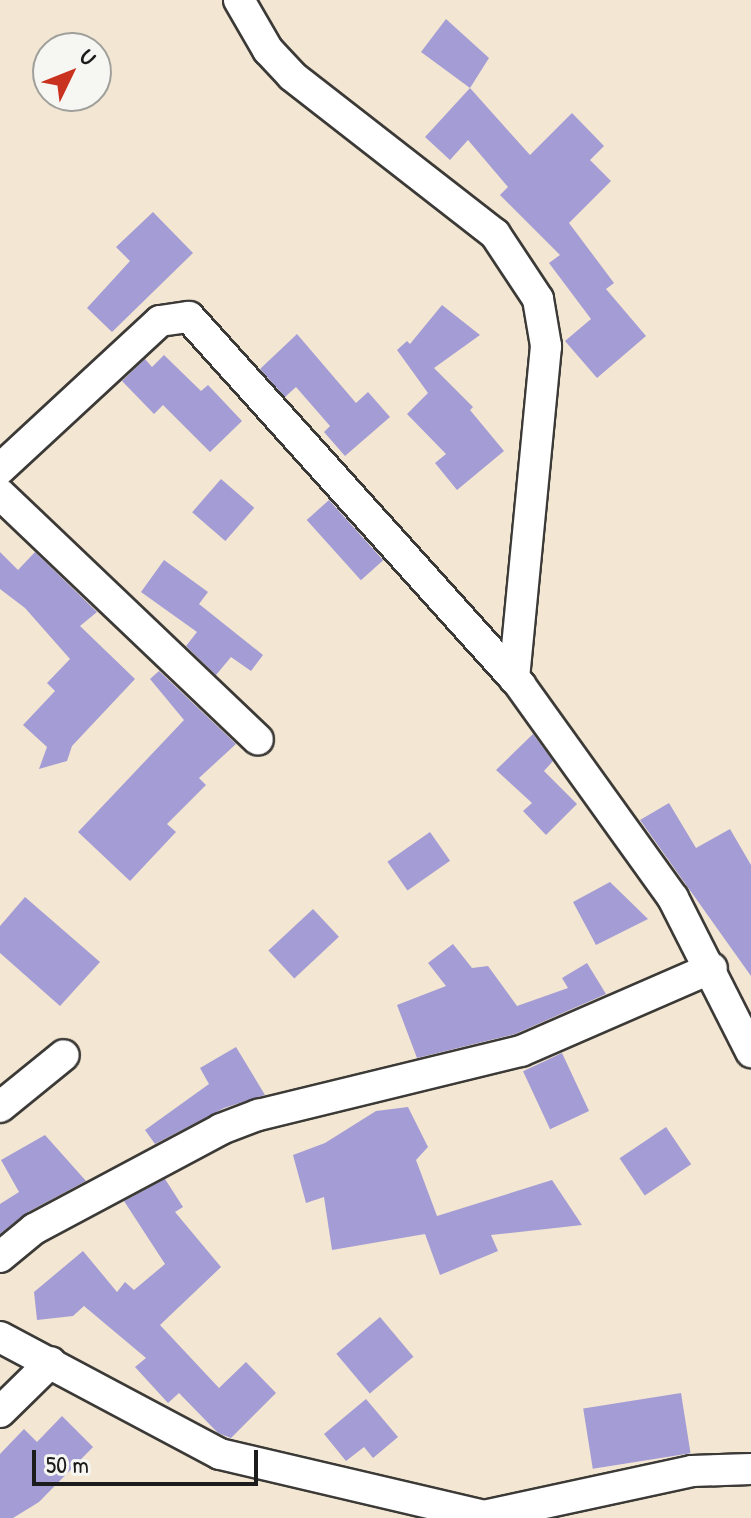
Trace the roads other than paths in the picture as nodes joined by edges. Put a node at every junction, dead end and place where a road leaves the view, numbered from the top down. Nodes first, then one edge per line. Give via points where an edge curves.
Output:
1 (239, 0) edge
2 (0, 469) edge
3 (0, 494) edge
4 (514, 678) junction
5 (258, 740) dead end
6 (712, 968) junction
7 (751, 1052) edge
8 (64, 1055) dead end
9 (0, 1107) edge
10 (0, 1257) edge
11 (0, 1337) edge
12 (51, 1362) junction
13 (0, 1412) edge
14 (751, 1469) edge

1 - 4 street via 268,50 292,76 476,217 502,243 538,299 546,346
2 - 4 street via 160,321 189,317
3 - 5 street
4 - 6 street via 621,821
6 - 7 street
6 - 10 street via 521,1051 258,1115 221,1129 34,1229
8 - 9 street
11 - 12 street
12 - 13 street
12 - 14 street via 220,1454 484,1516 692,1471

